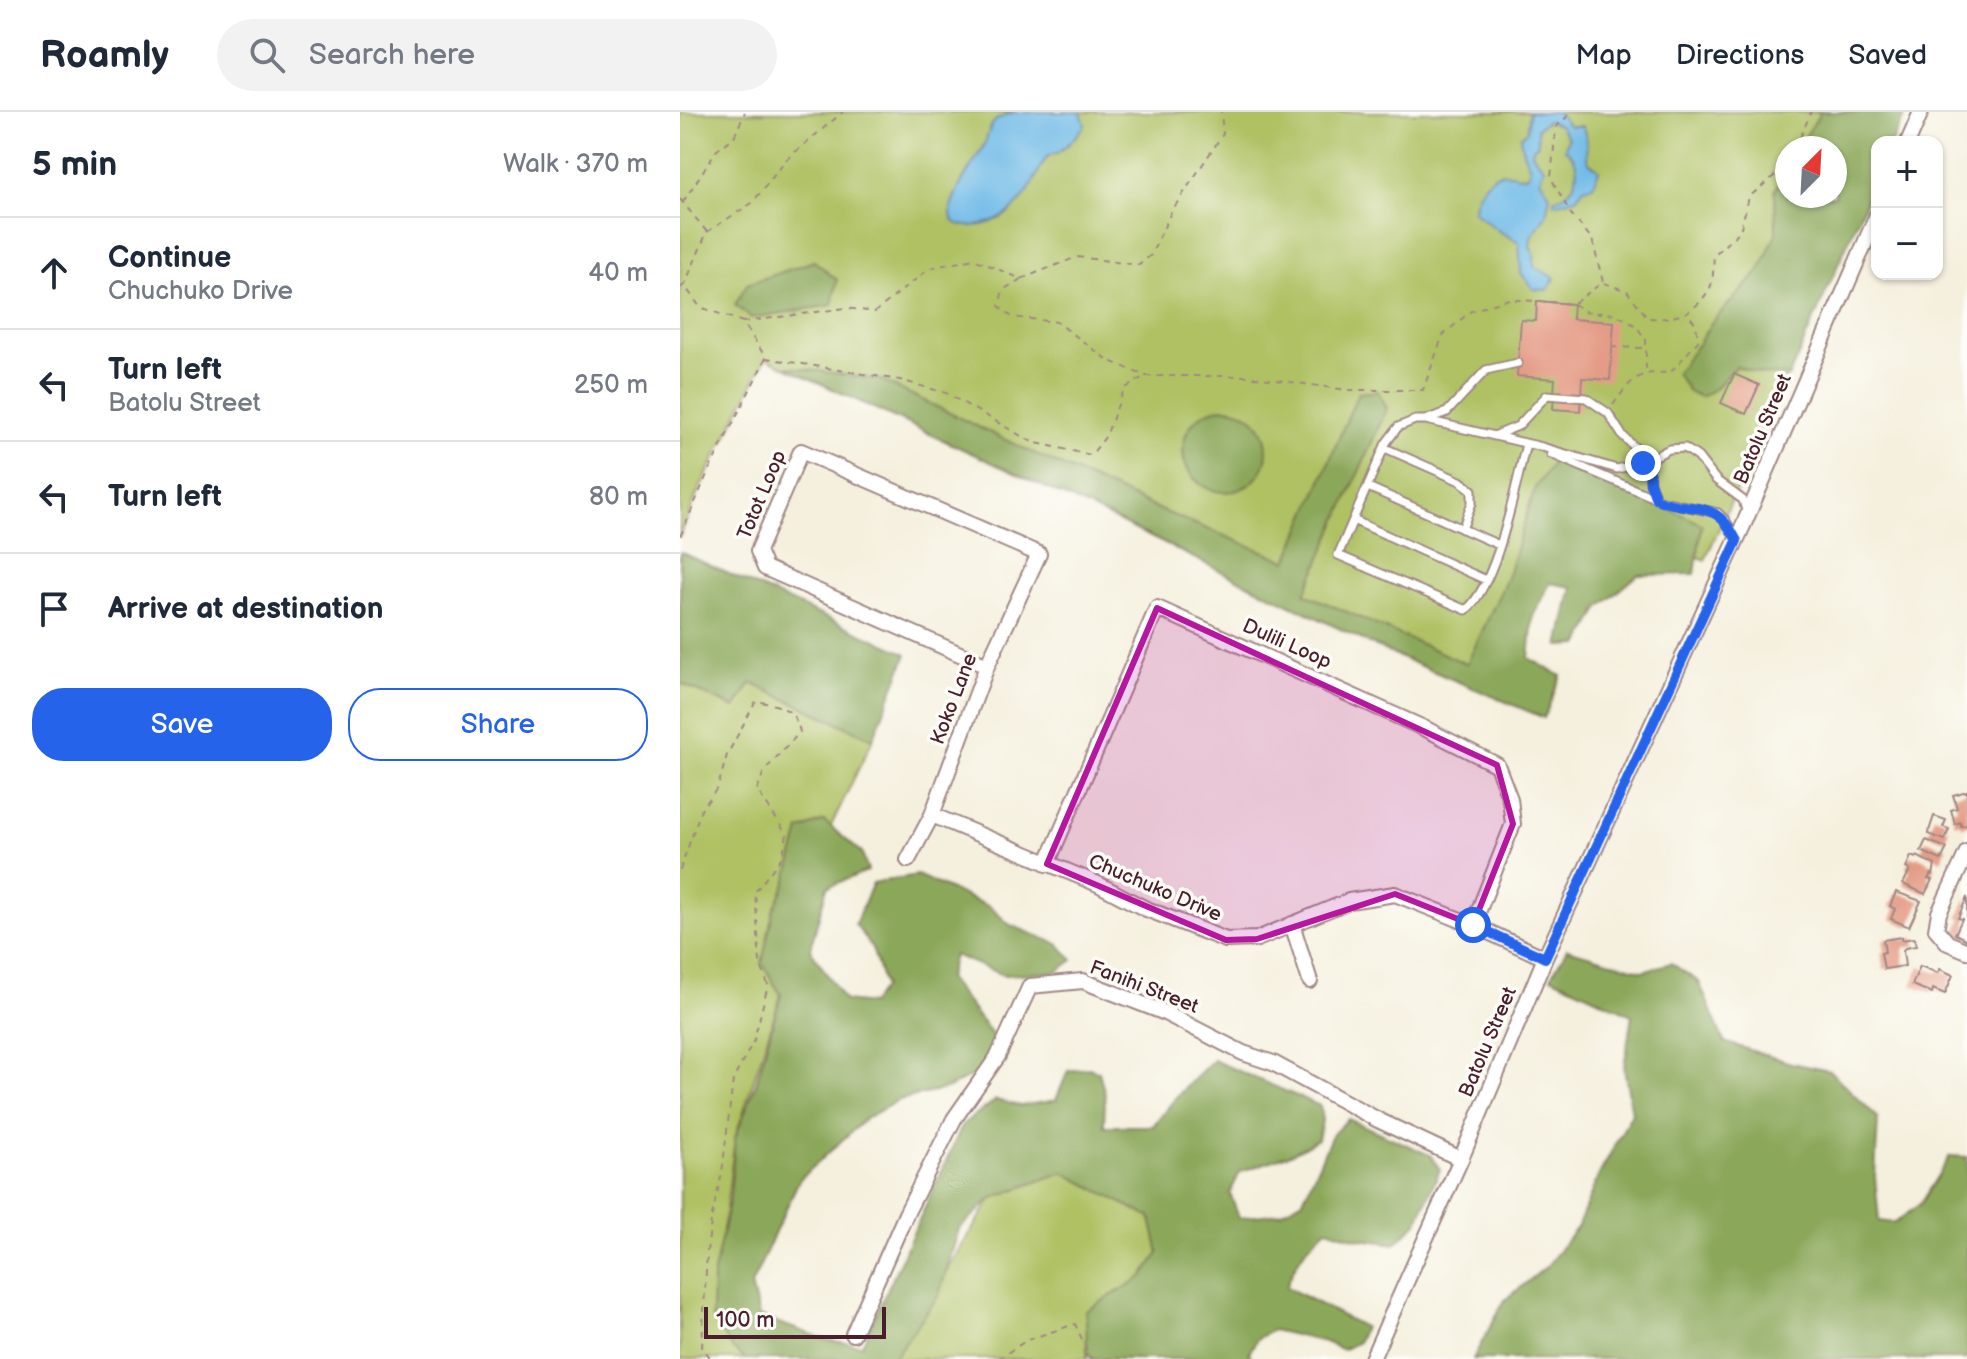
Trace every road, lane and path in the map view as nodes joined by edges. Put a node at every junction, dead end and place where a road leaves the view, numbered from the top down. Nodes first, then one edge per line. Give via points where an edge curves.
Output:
1 (745, 112) edge
2 (843, 112) edge
3 (1221, 112) edge
4 (1572, 112) edge
5 (1811, 112) edge
6 (1921, 112) edge
7 (1801, 136) edge
8 (1911, 136) edge
9 (1775, 175) edge
10 (681, 201) edge
11 (1871, 229) edge
12 (707, 232) junction
13 (1021, 279) junction
14 (1603, 282) junction
15 (684, 285) junction
16 (680, 288) edge
17 (1573, 304) junction
18 (1687, 313) junction
19 (743, 322) junction
20 (1612, 347) dead end
21 (1646, 349) junction
22 (766, 358) junction
23 (1518, 363) dead end
24 (1646, 372) junction
25 (1145, 376) junction
26 (1608, 413) junction
27 (1426, 420) junction
28 (1494, 436) junction
29 (1522, 443) junction
30 (1385, 448) junction
31 (1649, 461) junction
32 (1368, 487) junction
33 (1656, 499) junction
34 (1748, 516) junction
35 (1353, 520) junction
36 (1462, 529) junction
37 (680, 537) edge
38 (1737, 541) junction
39 (1499, 545) junction
40 (1039, 554) joint
41 (1486, 580) junction
42 (987, 666) junction
43 (932, 815) junction
44 (1967, 852) edge
45 (908, 860) dead end
46 (1047, 864) junction
47 (680, 870) edge
48 (1292, 924) junction
49 (1473, 925) junction
50 (1967, 951) edge
51 (1545, 958) junction
52 (1310, 981) dead end
53 (1461, 1159) junction
54 (853, 1334) dead end
55 (712, 1359) edge
56 (998, 1359) edge
57 (1091, 1359) edge
58 (1372, 1359) edge

1 - 10 path via 734,137 716,151
2 - 12 path via 788,158 752,203
3 - 13 path via 1223,134 1171,212 1151,255 1139,265 1077,257
4 - 14 path via 1556,127 1551,178 1592,239
5 - 7 path
6 - 8 street
9 - 18 path via 1749,197 1740,231 1714,255 1711,286
10 - 12 path
11 - 34 street, Batolu Street
12 - 15 path
13 - 19 path via 974,259 930,268 875,312 846,308
13 - 25 path via 1003,290 999,306 1012,317 1057,322 1108,360
14 - 17 path
14 - 18 path via 1627,291 1648,318 1672,319
15 - 16 path
15 - 19 path via 700,307
17 - 21 path via 1586,312 1616,314 1635,325 1646,339
17 - 25 path via 1509,299 1471,311 1443,335 1423,390 1347,390 1248,376
18 - 24 path via 1696,324 1698,341 1670,373
19 - 22 path
20 - 21 path
21 - 24 path
22 - 25 path via 946,393 1032,442 1091,455 1106,436 1124,389
22 - 37 path
23 - 27 lane via 1486,370 1447,412
24 - 26 path via 1627,386
26 - 28 lane via 1586,398 1547,395 1518,426
26 - 31 lane
27 - 28 lane
27 - 30 lane via 1398,427
28 - 29 lane
29 - 31 lane via 1617,469
29 - 33 lane
29 - 39 lane
30 - 32 lane
30 - 36 lane via 1472,490
31 - 33 lane
31 - 34 lane via 1677,447 1692,452 1743,500
32 - 35 lane
32 - 36 lane
33 - 38 lane via 1718,513
34 - 38 street, Batolu Street
35 - 41 lane
35 - 41 lane via 1338,555 1466,610 1477,601
36 - 39 lane
38 - 51 street, Batolu Street
39 - 41 lane
40 - 42 street, Koko Lane
40 - 42 street, Totot Loop via 801,451 758,551 765,568
42 - 43 street, Koko Lane
43 - 45 street, Koko Lane
43 - 46 street, Chuchuko Drive
44 - 50 street via 1936,929 1948,943
46 - 48 street, Chuchuko Drive via 1226,940 1257,939
46 - 49 street, Dulili Loop via 1157,608 1497,765 1513,824
47 - 55 path via 701,810 718,787 727,755 756,701 782,706 797,718 800,732 764,771 757,790 787,835 782,857 755,892 760,962 768,985 754,1040 733,1080 712,1215 702,1348
48 - 49 street, Chuchuko Drive via 1349,901 1395,894
48 - 52 street
49 - 51 street, Chuchuko Drive
51 - 53 street, Batolu Street
53 - 54 street, Fanihi Street via 1163,1012 1083,981 1030,986 998,1056 954,1119
53 - 58 street, Batolu Street
56 - 57 path via 1027,1340 1075,1324

